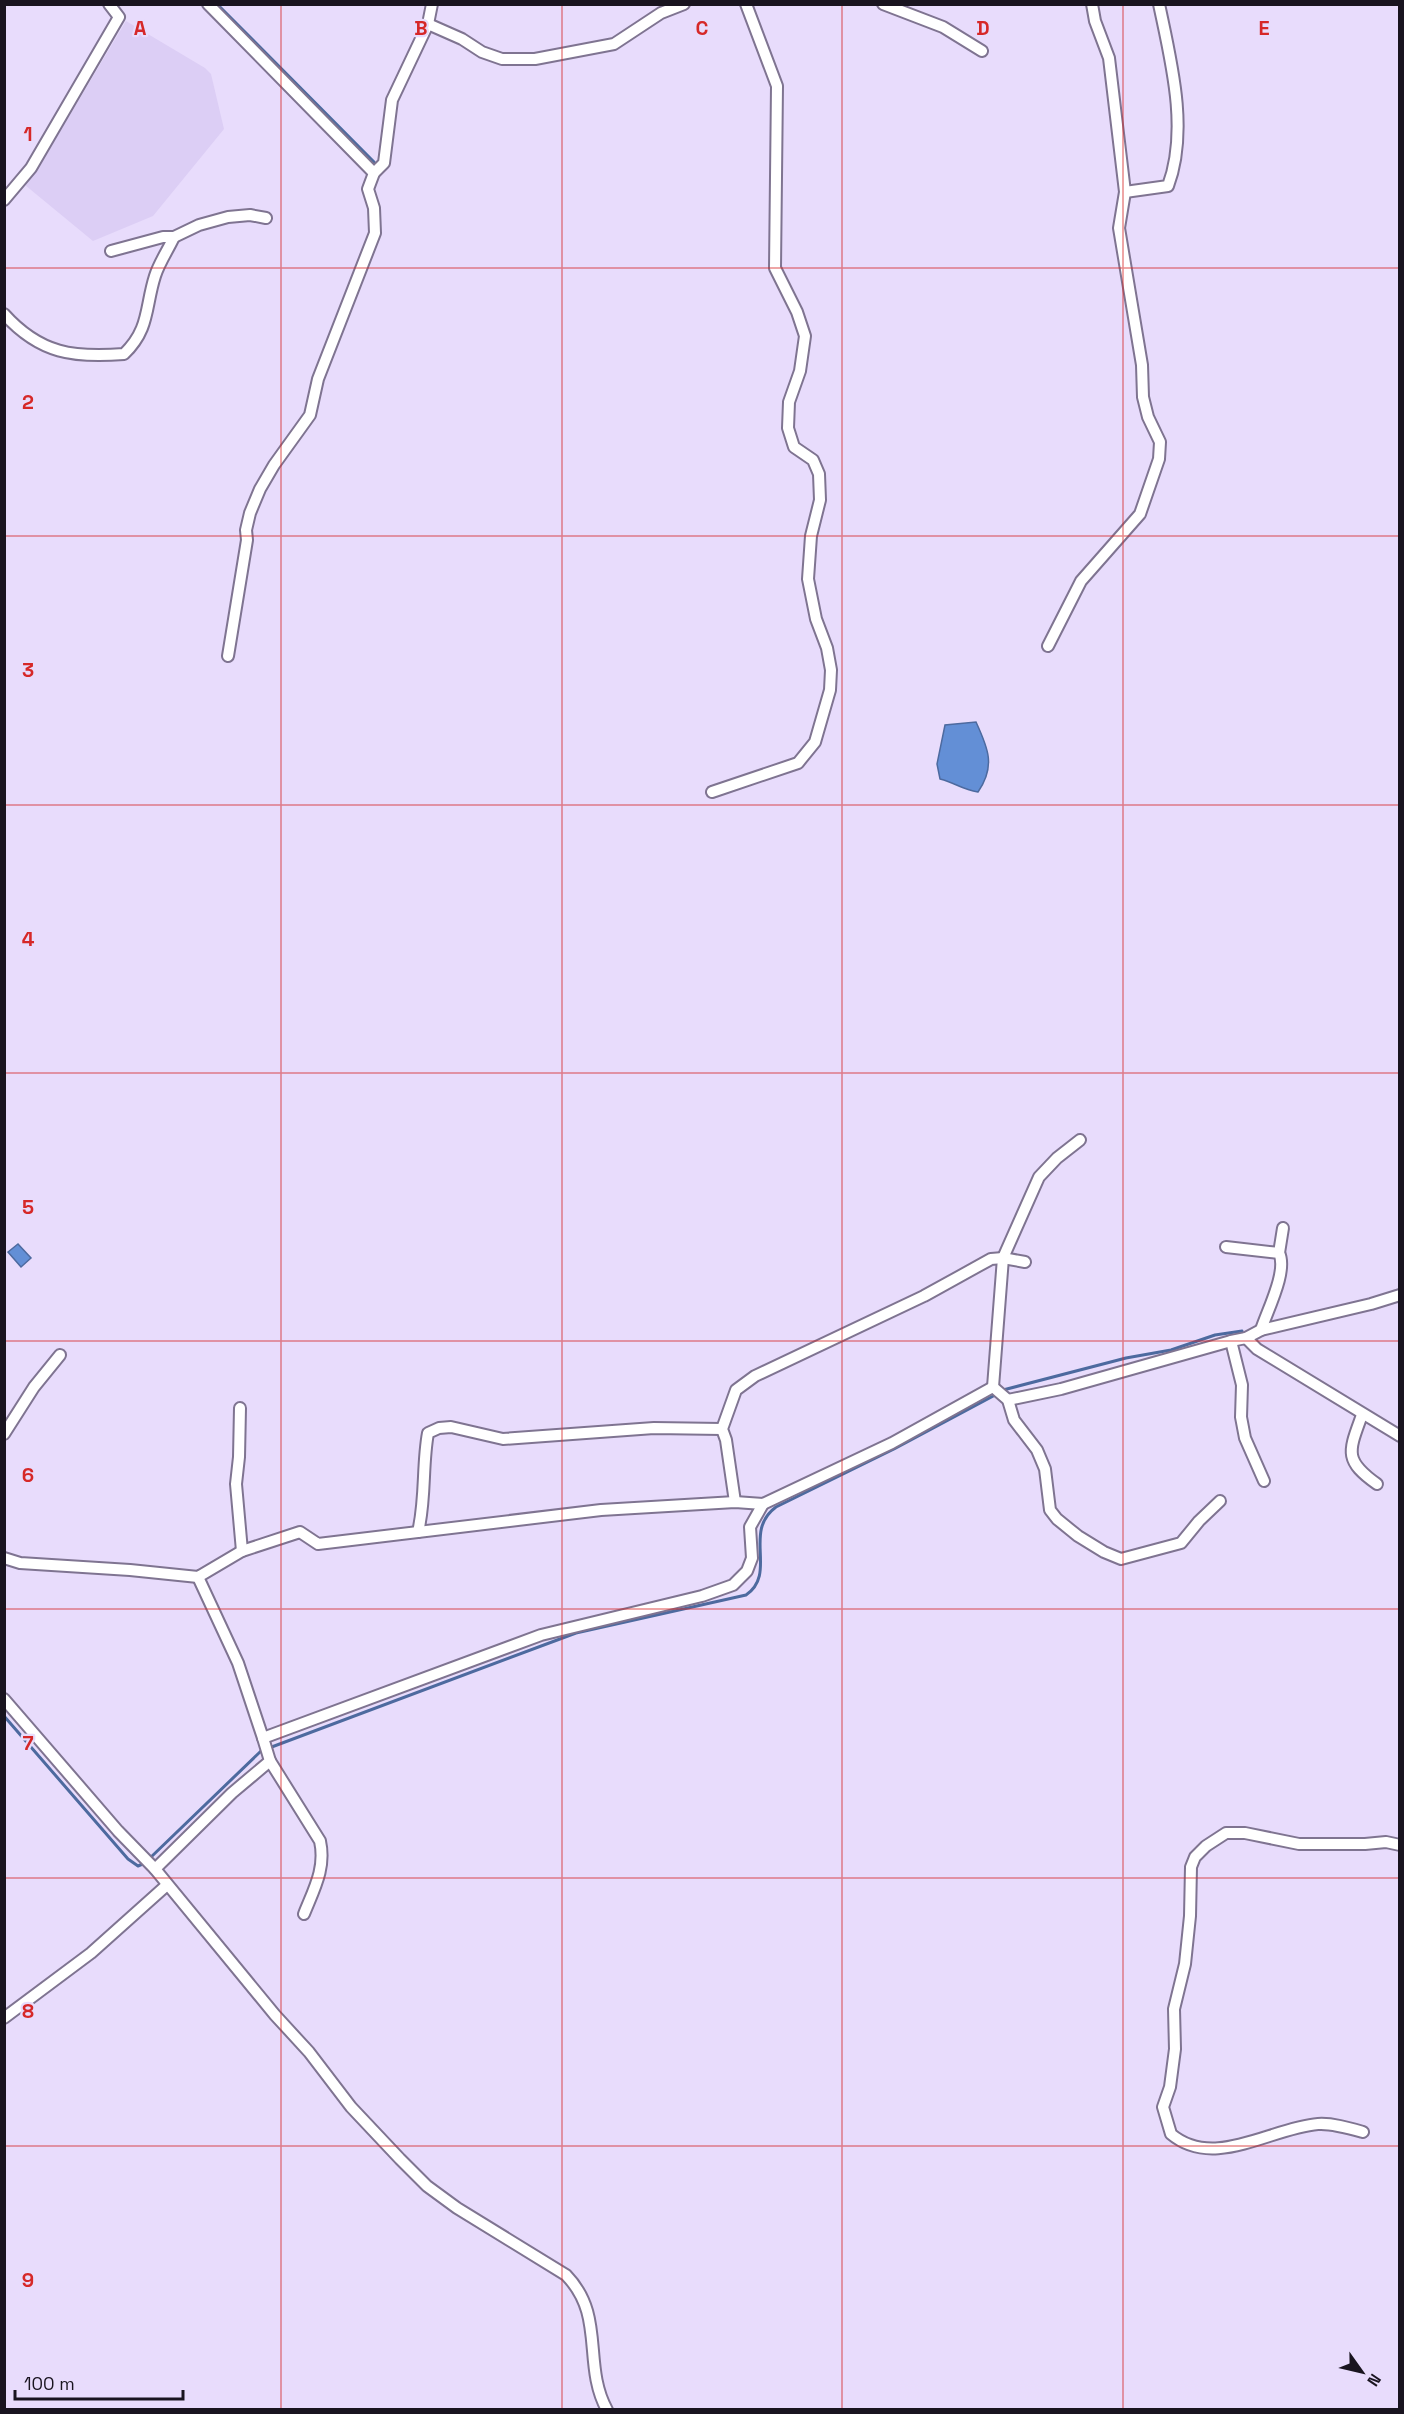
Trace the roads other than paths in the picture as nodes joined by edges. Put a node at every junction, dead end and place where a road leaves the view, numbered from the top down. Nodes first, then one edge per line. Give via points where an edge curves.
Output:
1 (109, 4) edge
2 (208, 4) edge
3 (432, 4) edge
4 (684, 4) edge
5 (746, 4) edge
6 (882, 4) edge
7 (1092, 4) edge
8 (1160, 4) edge
9 (428, 24) junction
10 (982, 51) dead end
11 (374, 173) junction
12 (1125, 192) junction
13 (4, 200) edge
14 (266, 218) dead end
15 (174, 237) junction
16 (111, 251) dead end
17 (4, 314) edge
18 (1048, 646) dead end
19 (228, 656) dead end
20 (712, 792) dead end
21 (1080, 1140) dead end
22 (1283, 1228) dead end
23 (1226, 1247) dead end
24 (1279, 1253) junction
25 (1003, 1258) junction
26 (1025, 1262) dead end
27 (1400, 1295) edge
28 (1261, 1330) junction
29 (1246, 1338) junction
30 (1231, 1341) junction
31 (60, 1356) dead end
32 (1000, 1393) junction
33 (240, 1408) dead end
34 (1362, 1414) junction
35 (722, 1429) junction
36 (4, 1434) edge
37 (1400, 1436) edge
38 (1264, 1481) dead end
39 (1377, 1484) dead end
40 (1220, 1501) dead end
41 (735, 1502) junction
42 (763, 1504) junction
43 (418, 1532) junction
44 (242, 1551) junction
45 (4, 1558) edge
46 (198, 1577) junction
47 (4, 1699) edge
48 (266, 1749) junction
49 (1400, 1845) edge
50 (150, 1863) junction
51 (167, 1885) junction
52 (304, 1914) dead end
53 (4, 2018) edge
54 (1364, 2132) dead end
55 (607, 2409) edge

1 - 13 street via 119,17 31,168
2 - 11 street
3 - 9 street
4 - 9 street via 661,13 614,44 535,59 502,59
5 - 20 street via 777,86 776,268 805,336 800,371 789,402 788,428 794,447 813,460 819,474 820,500 811,536 808,579 831,680 815,742 798,763
6 - 10 street via 943,27
7 - 12 street via 1109,58
8 - 12 street via 1177,90 1172,175 1168,186
9 - 11 street via 392,99 384,163
11 - 19 street via 368,189 375,233 318,379 310,415 274,465 250,513
12 - 18 street via 1119,228 1143,397 1160,442 1159,459 1140,514 1082,581
14 - 15 street via 228,217
15 - 16 street
15 - 17 street via 155,275 146,322 136,343 124,354 75,355 56,351 24,334
21 - 25 street via 1039,1176
22 - 24 street
23 - 24 street
24 - 28 street via 1281,1269
25 - 26 street
25 - 32 street
25 - 35 street via 991,1258 924,1296 755,1376 736,1390
27 - 28 street
28 - 29 street
29 - 30 street
29 - 34 street via 1257,1349
30 - 32 street via 1061,1389
30 - 38 street via 1242,1385 1245,1438
31 - 36 street via 34,1387
32 - 40 street via 1037,1450 1045,1469 1050,1510 1071,1531 1104,1552 1121,1559 1180,1543
32 - 42 street
33 - 44 street via 236,1484
34 - 37 street
34 - 39 street via 1351,1456 1359,1471
35 - 41 street
35 - 43 street via 654,1428 502,1440 451,1427 439,1428 428,1432
41 - 42 street
41 - 43 street via 601,1510
42 - 48 street via 750,1527 752,1558 747,1571 733,1585 541,1635
43 - 44 street via 318,1544 300,1532
44 - 46 street
45 - 46 street via 20,1563
46 - 48 street via 238,1663
47 - 50 street
48 - 50 street via 232,1793
48 - 52 street via 320,1841 323,1853 321,1872
49 - 54 street via 1299,1844 1226,1833 1206,1846 1191,1868 1186,1952 1174,2009 1175,2049 1163,2107 1171,2134 1191,2147 1225,2149 1320,2124
50 - 51 street
51 - 53 street via 91,1953
51 - 55 street via 351,2107 427,2186 576,2285 584,2297 597,2380

